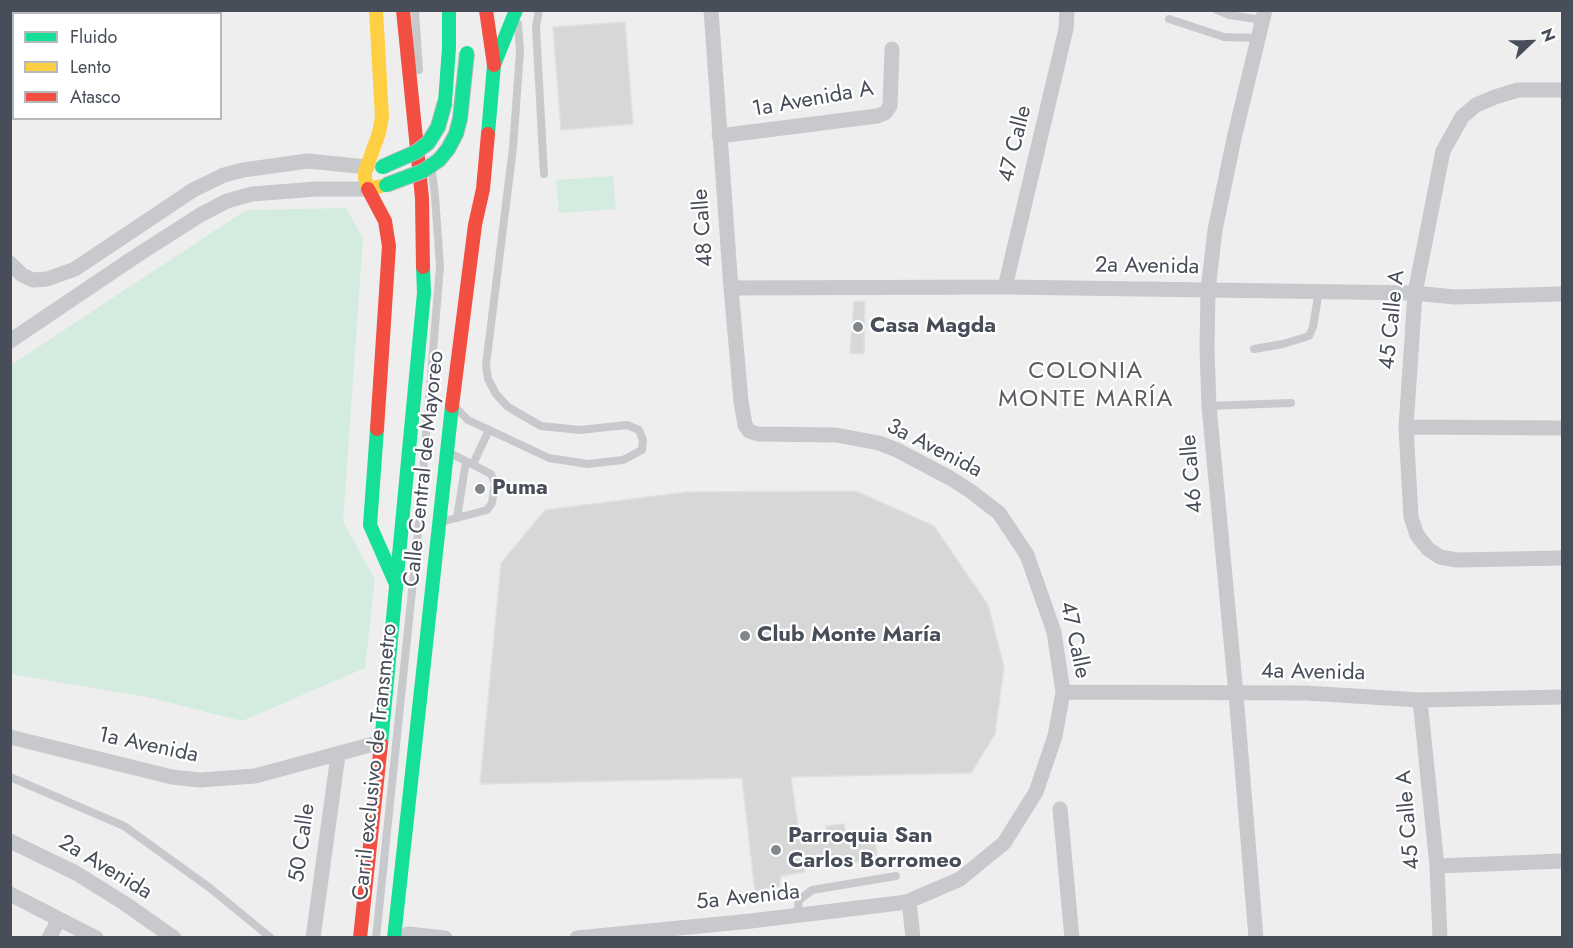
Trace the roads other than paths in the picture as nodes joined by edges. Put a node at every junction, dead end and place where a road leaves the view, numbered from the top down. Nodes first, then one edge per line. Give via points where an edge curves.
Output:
1 (376, 10) edge
2 (403, 10) edge
3 (416, 10) edge
4 (449, 10) edge
5 (484, 10) edge
6 (539, 10) edge
7 (711, 10) edge
8 (1067, 10) edge
9 (1217, 10) edge
10 (516, 11) edge
11 (1264, 15) edge
12 (1169, 19) dead end
13 (1258, 38) junction
14 (892, 49) dead end
15 (494, 65) junction
16 (420, 78) dead end
17 (1563, 90) edge
18 (421, 101) dead end
19 (422, 112) dead end
20 (425, 133) dead end
21 (719, 136) junction
22 (375, 167) junction
23 (544, 174) dead end
24 (368, 189) junction
25 (10, 263) edge
26 (10, 276) edge
27 (33, 280) junction
28 (1005, 287) junction
29 (731, 288) junction
30 (1208, 290) junction
31 (1319, 291) junction
32 (1415, 293) junction
33 (1563, 294) edge
34 (10, 341) edge
35 (1254, 349) dead end
36 (1291, 403) dead end
37 (452, 405) junction
38 (1209, 406) junction
39 (1406, 427) junction
40 (1563, 428) edge
41 (489, 430) junction
42 (758, 435) joint
43 (447, 452) junction
44 (470, 463) junction
45 (457, 518) junction
46 (439, 523) junction
47 (1027, 555) joint
48 (1563, 558) edge
49 (396, 584) junction
50 (1063, 692) junction
51 (1236, 694) junction
52 (1563, 697) edge
53 (1420, 700) junction
54 (1055, 736) joint
55 (10, 737) edge
56 (381, 742) junction
57 (339, 755) junction
58 (10, 777) edge
59 (1060, 809) dead end
60 (10, 841) edge
61 (1563, 861) edge
62 (1437, 866) junction
63 (896, 876) dead end
64 (10, 894) edge
65 (909, 901) junction
66 (797, 915) junction
67 (59, 919) junction
68 (751, 921) junction
69 (401, 936) edge
70 (49, 938) edge
71 (96, 938) edge
72 (174, 938) edge
73 (271, 938) edge
74 (313, 938) edge
75 (360, 938) edge
76 (376, 938) edge
77 (445, 938) edge
78 (577, 938) edge
79 (752, 938) edge
80 (913, 938) edge
81 (1072, 938) edge
82 (1256, 938) edge
83 (1440, 938) edge

1 - 22 main road via 382,117
2 - 49 main road, Calle Central de Mayoreo via 422,198 424,293
3 - 16 lane
4 - 22 main road, bridge via 445,102 438,127 428,143 416,152
5 - 15 main road
5 - 24 main road, bridge via 471,43 460,119 448,149 426,170
6 - 23 lane via 536,27
7 - 21 street, 48 Calle
8 - 28 street, 47 Calle via 1066,29
9 - 11 lane via 1229,15
10 - 15 main road, Calle Central de Mayoreo
10 - 41 lane via 520,51 513,148 486,365 488,379 508,407 541,426 580,430 627,425 639,430 643,440 642,450 623,460 588,464 549,458
11 - 13 street, 46 Calle
12 - 13 lane via 1224,37
13 - 30 street, 46 Calle via 1215,230
14 - 21 street, 1a Avenida A via 890,106 885,113
15 - 37 main road, Calle Central de Mayoreo via 483,189 474,225
17 - 32 street, 45 Calle A via 1518,90 1476,105 1462,117 1443,151
18 - 19 lane
20 - 76 lane, Carril exclusivo de Transmetro via 440,266
21 - 29 street, 48 Calle
22 - 24 main road via 365,178
22 - 27 street via 308,161 224,175 193,190 75,269
24 - 34 street via 252,194 227,201 142,252
24 - 49 main road via 385,221 389,246 370,525
25 - 27 street
26 - 27 street
28 - 29 street, 2a Avenida
28 - 30 street, 2a Avenida
29 - 42 street, 48 Calle via 745,425
30 - 31 street, 2a Avenida
30 - 38 street, 46 Calle
31 - 32 street, 2a Avenida
31 - 35 lane via 1309,336
32 - 33 street, 2a Avenida via 1454,297
32 - 39 street, 45 Calle A
36 - 38 lane
37 - 41 lane via 468,420
37 - 43 main road, Calle Central de Mayoreo
38 - 51 street, 46 Calle
39 - 40 street
39 - 48 street, 45 Calle A via 1411,517 1417,535 1428,549 1457,560
41 - 44 lane
42 - 47 street, 3a Avenida via 836,435 897,450 969,490 999,513
43 - 44 lane
43 - 46 main road, Calle Central de Mayoreo
44 - 45 lane
44 - 45 lane via 491,474 495,483 492,503 487,510
45 - 46 lane
46 - 69 main road, Calle Central de Mayoreo
47 - 50 street, 47 Calle via 1054,632
49 - 56 main road, Calle Central de Mayoreo
50 - 51 street, 4a Avenida
50 - 54 street, 47 Calle
51 - 53 street, 4a Avenida via 1305,693
51 - 82 street, 46 Calle
52 - 53 street, 4a Avenida
53 - 62 street, 45 Calle A
54 - 65 street, 5a Avenida via 1036,792 1004,843 960,879
55 - 57 street, 1a Avenida via 172,777 200,780 242,779
56 - 57 street, 1a Avenida
56 - 75 main road, Calle Central de Mayoreo
57 - 74 street, 50 Calle
58 - 73 lane via 124,826
59 - 81 street
60 - 72 street, 2a Avenida via 76,873
61 - 62 street
62 - 83 street, 45 Calle A
63 - 66 lane via 812,890 799,900
64 - 67 street
65 - 66 street, 5a Avenida
65 - 80 street
66 - 68 street, 5a Avenida
67 - 70 street
67 - 71 street
68 - 78 street, 5a Avenida
68 - 79 street
69 - 77 street

